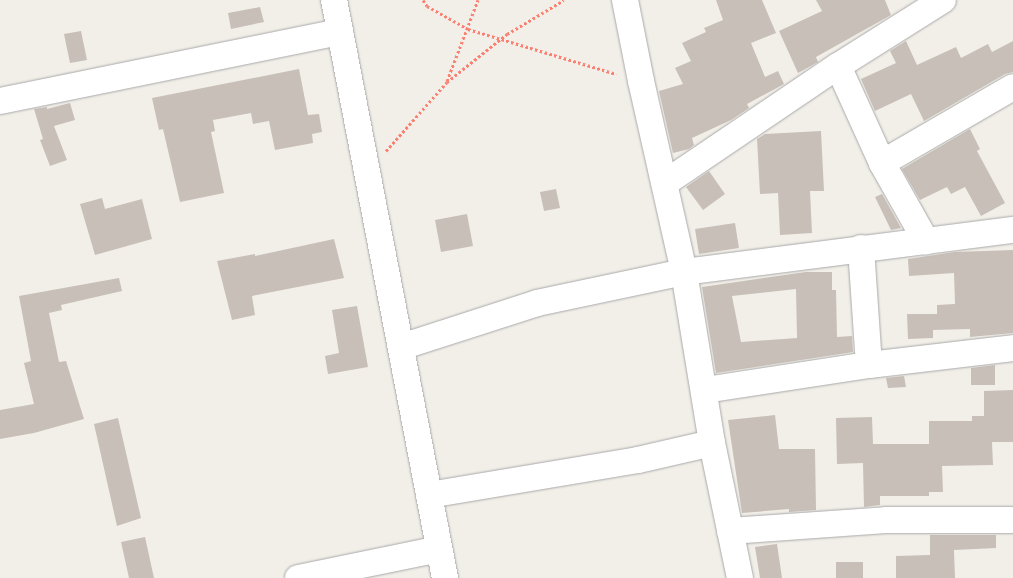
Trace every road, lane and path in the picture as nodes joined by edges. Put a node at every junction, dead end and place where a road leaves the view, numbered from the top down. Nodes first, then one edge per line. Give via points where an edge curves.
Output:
1 (334, 0) edge
2 (423, 0) edge
3 (478, 0) edge
4 (564, 0) edge
5 (625, 0) edge
6 (943, 0) edge
7 (468, 29) junction
8 (340, 32) junction
9 (500, 39) junction
10 (838, 66) junction
11 (641, 81) junction
12 (447, 82) junction
13 (1013, 87) edge
14 (0, 100) edge
15 (882, 163) junction
16 (367, 172) junction
17 (665, 183) junction
18 (1013, 230) edge
19 (926, 241) junction
20 (862, 248) junction
21 (684, 272) junction
22 (401, 347) junction
23 (1013, 348) edge
24 (869, 365) junction
25 (705, 390) junction
26 (712, 443) junction
27 (429, 495) junction
28 (1013, 520) edge
29 (730, 531) junction
30 (439, 549) junction
31 (298, 578) edge
32 (445, 578) edge
33 (740, 578) edge

1 - 8 street
2 - 7 path
3 - 7 path
4 - 9 path
5 - 11 street
6 - 10 street
7 - 9 path
7 - 12 path
8 - 14 street
8 - 16 street
9 - 11 path
9 - 12 path
10 - 15 street
10 - 17 street
11 - 17 street
12 - 16 path
13 - 15 street
15 - 19 street
16 - 22 street
17 - 21 street
18 - 19 street
19 - 20 street
20 - 21 street
20 - 24 street
21 - 22 street via 537,303
21 - 25 street
22 - 27 street
23 - 24 street
24 - 25 street
25 - 26 street
26 - 27 street via 619,463
26 - 29 street
27 - 30 street
28 - 29 street via 886,520
29 - 33 street
30 - 31 street
30 - 32 street

